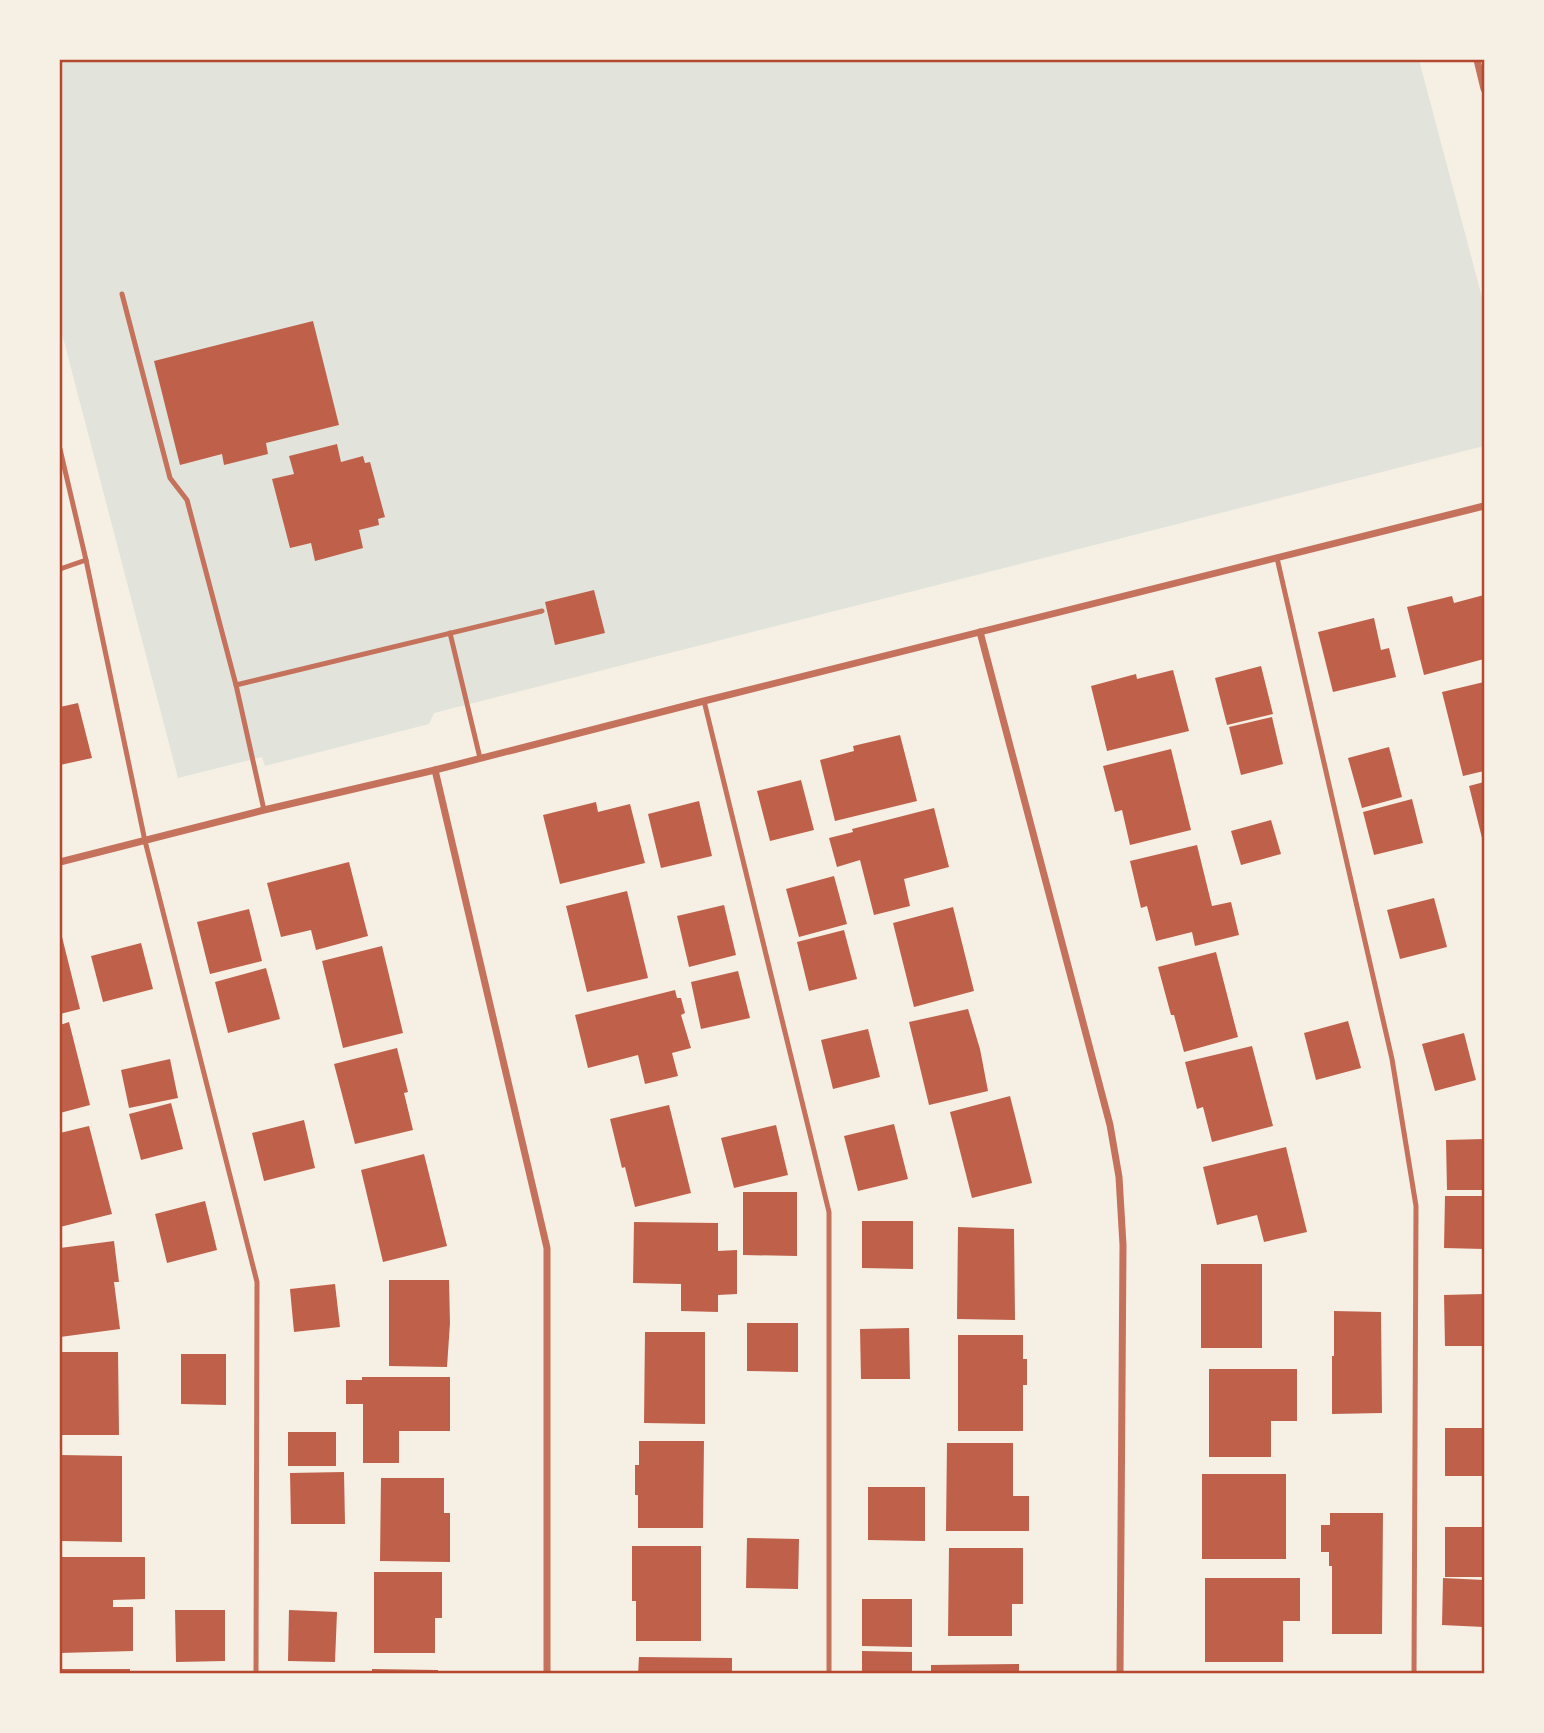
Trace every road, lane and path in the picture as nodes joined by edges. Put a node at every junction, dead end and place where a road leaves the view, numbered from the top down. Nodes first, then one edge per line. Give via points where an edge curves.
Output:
1 (1477, 60) edge
2 (1485, 89) edge
3 (122, 294) dead end
4 (60, 449) edge
5 (1485, 506) edge
6 (1277, 558) junction
7 (86, 560) junction
8 (60, 569) edge
9 (541, 611) dead end
10 (980, 632) junction
11 (450, 633) junction
12 (236, 685) junction
13 (704, 701) junction
14 (480, 758) junction
15 (435, 770) junction
16 (264, 810) junction
17 (145, 841) junction
18 (60, 862) edge
19 (256, 1674) edge
20 (547, 1674) edge
21 (829, 1674) edge
22 (1120, 1674) edge
23 (1414, 1674) edge

1 - 2 street
3 - 12 lane via 170,478 187,500
4 - 7 lane
5 - 6 street
6 - 10 street
6 - 23 lane via 1392,1059 1416,1206
7 - 8 lane
7 - 17 lane
9 - 11 lane
10 - 13 street
10 - 22 street via 1110,1125 1119,1177 1123,1245
11 - 12 lane
11 - 14 lane
12 - 16 lane
13 - 14 street
13 - 21 lane via 829,1212
14 - 15 street
15 - 16 street
15 - 20 street via 547,1248
16 - 17 street
17 - 18 street
17 - 19 lane via 257,1282

